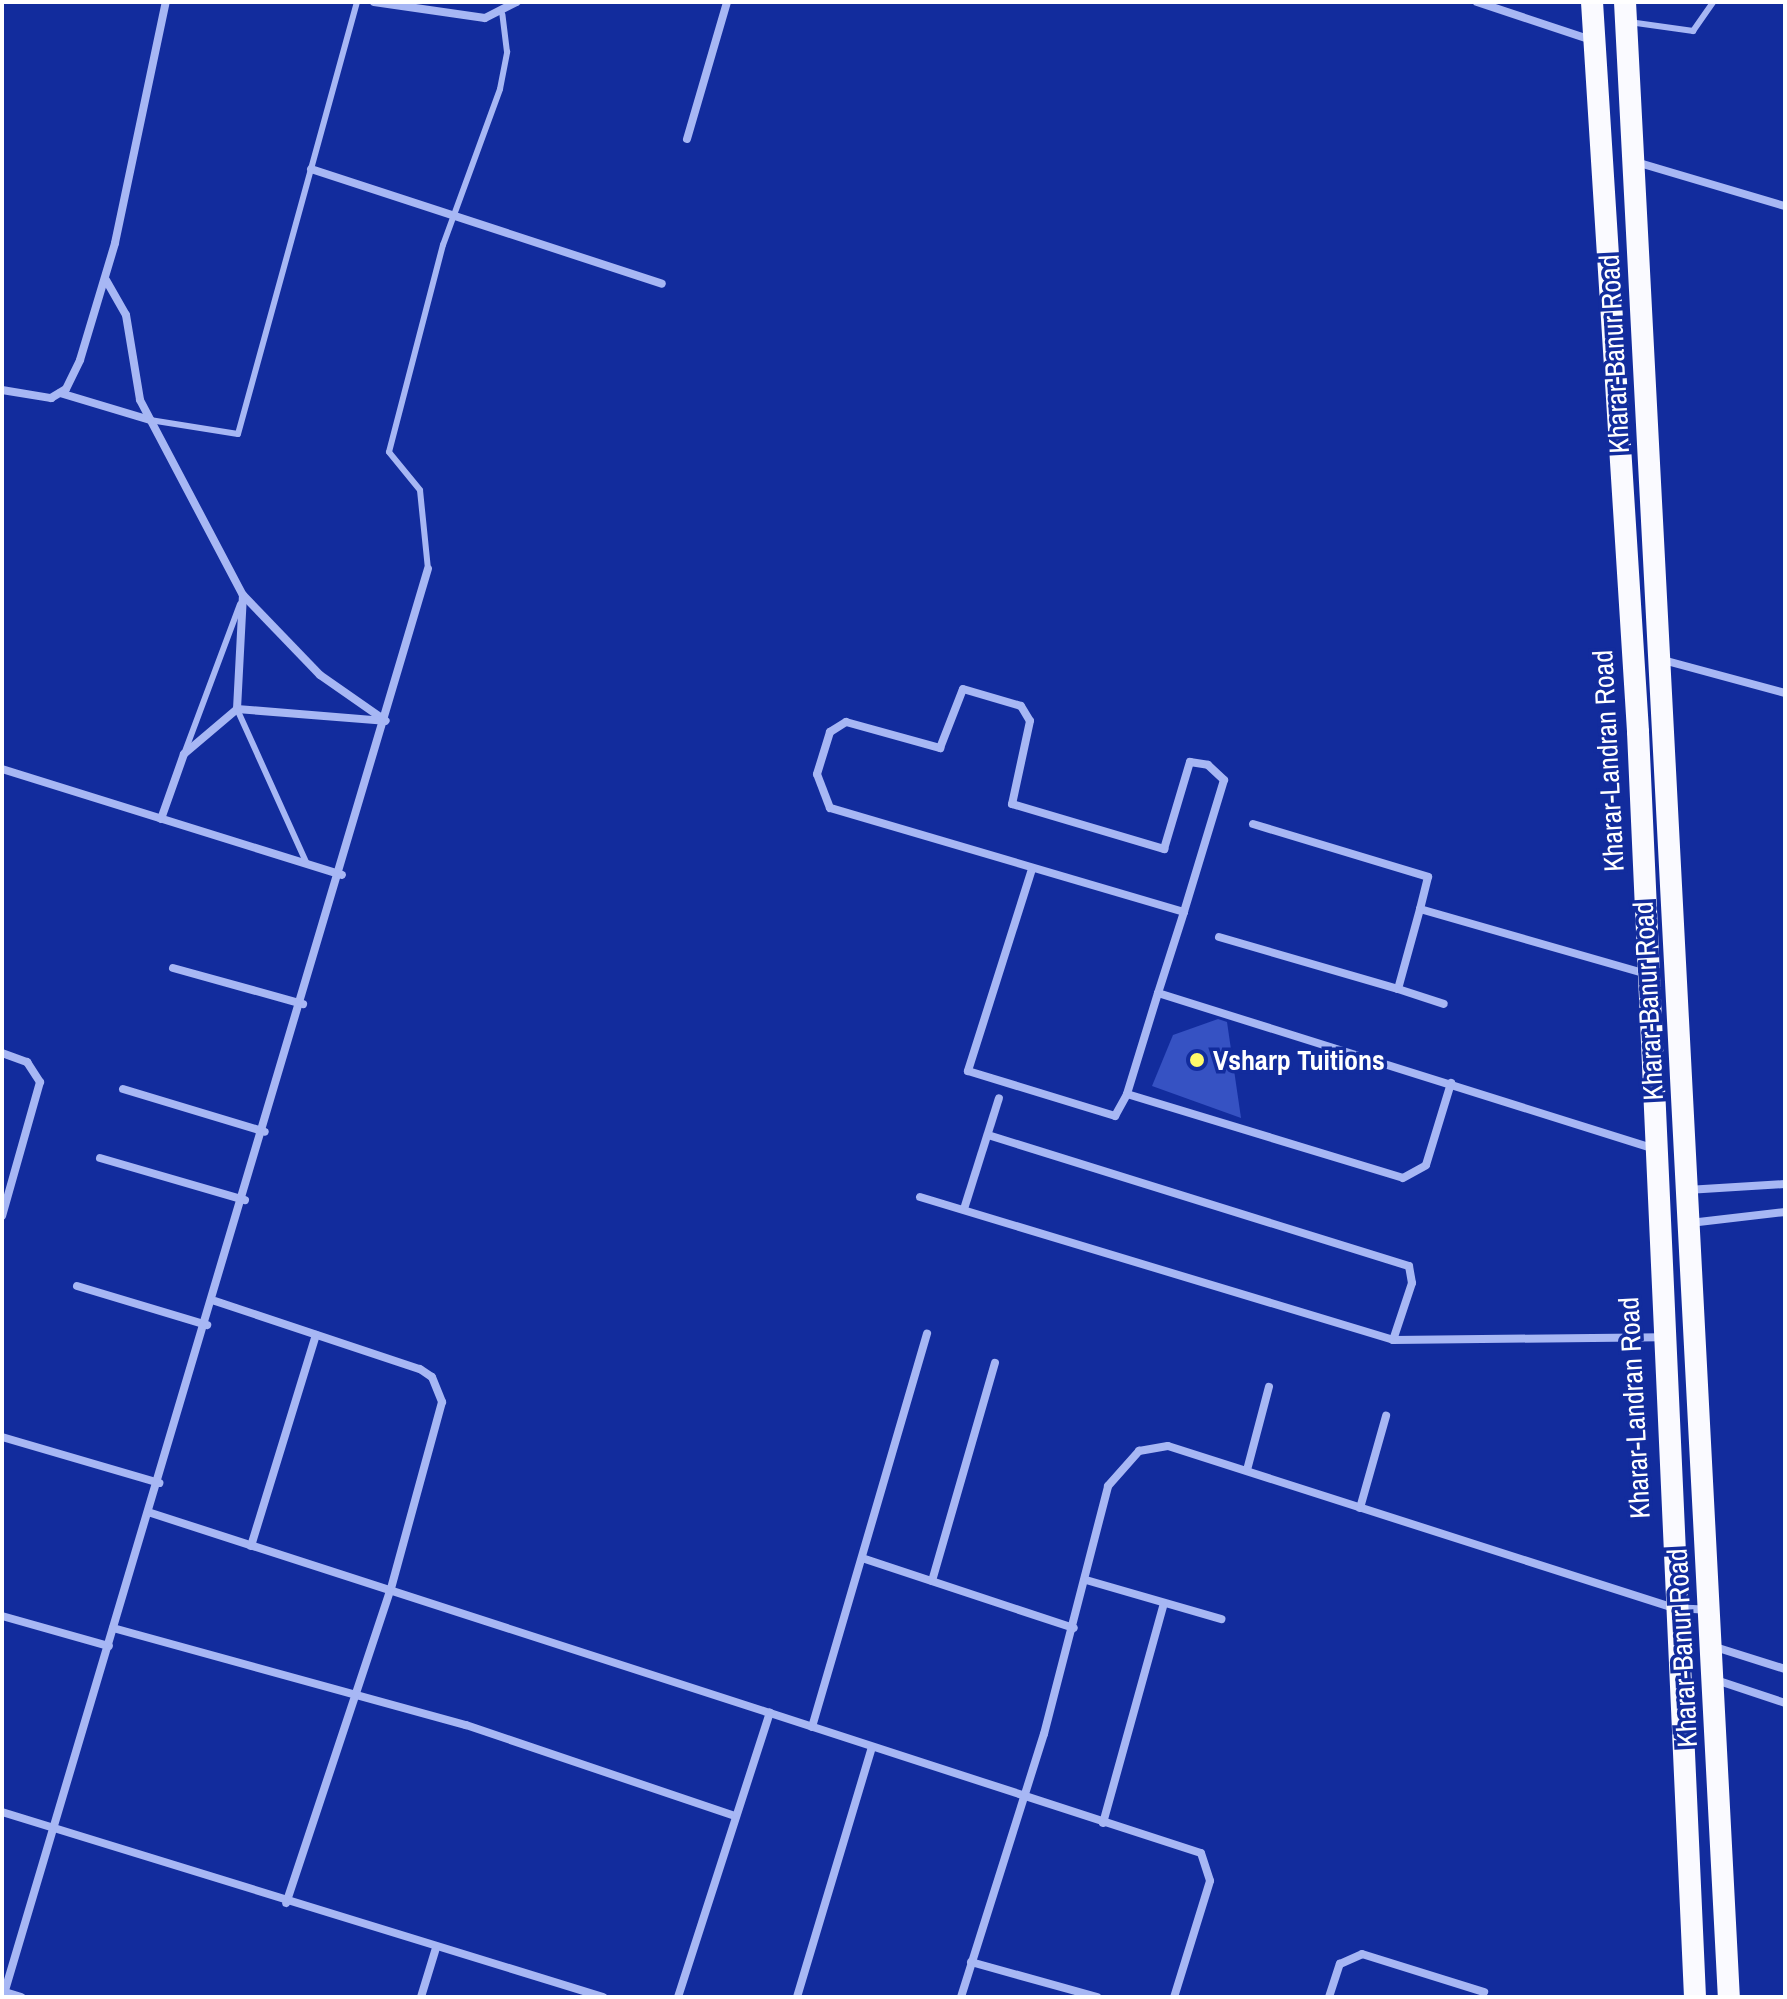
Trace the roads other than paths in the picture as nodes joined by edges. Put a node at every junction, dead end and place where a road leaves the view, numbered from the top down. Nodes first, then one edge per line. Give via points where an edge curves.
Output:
1 (166, 2) edge
2 (357, 2) edge
3 (374, 2) edge
4 (517, 2) edge
5 (727, 2) edge
6 (1477, 2) edge
7 (1592, 2) edge
8 (1713, 2) edge
9 (1625, 12) edge
10 (502, 14) junction
11 (1594, 42) junction
12 (687, 139) dead end
13 (1633, 161) junction
14 (311, 169) junction
15 (1785, 206) edge
16 (455, 213) junction
17 (106, 280) junction
18 (662, 284) dead end
19 (2, 390) edge
20 (60, 393) junction
21 (150, 420) junction
22 (428, 569) joint
23 (243, 595) junction
24 (1663, 660) junction
25 (1785, 693) edge
26 (237, 709) junction
27 (386, 721) junction
28 (184, 754) junction
29 (2, 769) edge
30 (161, 819) junction
31 (1253, 824) dead end
32 (307, 864) junction
33 (1032, 869) junction
34 (342, 875) junction
35 (1420, 909) junction
36 (1184, 912) junction
37 (1219, 937) dead end
38 (173, 968) dead end
39 (1646, 975) junction
40 (1398, 989) junction
41 (1158, 993) junction
42 (303, 1004) junction
43 (1444, 1004) dead end
44 (2, 1053) edge
45 (1451, 1083) junction
46 (123, 1089) dead end
47 (1127, 1094) junction
48 (999, 1098) dead end
49 (265, 1132) junction
50 (988, 1135) junction
51 (1652, 1148) junction
52 (100, 1158) dead end
53 (1785, 1184) edge
54 (1686, 1190) junction
55 (920, 1197) dead end
56 (245, 1200) junction
57 (964, 1209) junction
58 (3, 1210) edge
59 (1785, 1212) edge
60 (1688, 1223) junction
61 (77, 1286) dead end
62 (215, 1301) junction
63 (207, 1325) junction
64 (927, 1333) dead end
65 (316, 1335) junction
66 (1661, 1337) junction
67 (1393, 1340) junction
68 (995, 1363) dead end
69 (1269, 1387) dead end
70 (1386, 1416) dead end
71 (2, 1437) edge
72 (1247, 1470) junction
73 (159, 1483) junction
74 (1360, 1508) junction
75 (151, 1513) junction
76 (251, 1546) junction
77 (862, 1558) junction
78 (1086, 1580) junction
79 (932, 1581) junction
80 (391, 1588) junction
81 (1164, 1603) junction
82 (1674, 1608) junction
83 (1711, 1611) junction
84 (2, 1616) edge
85 (1221, 1619) dead end
86 (113, 1628) junction
87 (1074, 1628) junction
88 (109, 1646) junction
89 (1712, 1646) junction
90 (1785, 1669) edge
91 (1712, 1679) junction
92 (355, 1693) junction
93 (1785, 1703) edge
94 (770, 1713) junction
95 (812, 1727) junction
96 (872, 1747) junction
97 (1024, 1801) junction
98 (2, 1812) edge
99 (735, 1816) junction
100 (1103, 1823) junction
101 (58, 1828) junction
102 (286, 1903) junction
103 (436, 1948) junction
104 (971, 1962) junction
105 (1484, 1992) dead end
106 (4, 1995) edge
107 (21, 1997) edge
108 (421, 1997) edge
109 (603, 1997) edge
110 (678, 1997) edge
111 (797, 1997) edge
112 (961, 1997) edge
113 (1097, 1997) edge
114 (1174, 1997) edge
115 (1329, 1997) edge
116 (1695, 1997) edge
117 (1729, 1997) edge

1 - 17 street
2 - 14 lane
3 - 10 street
4 - 10 street
5 - 12 street
6 - 11 street
7 - 11 highway, Kharar-Landran Road
8 - 9 lane via 1693,31
9 - 13 highway, Kharar-Banur Road
10 - 16 lane via 507,52 500,89
11 - 39 highway, Kharar-Landran Road
13 - 15 street
13 - 24 highway, Kharar-Banur Road
14 - 16 street
14 - 21 lane via 238,434
16 - 18 street
16 - 22 lane via 389,452 420,490
17 - 20 street via 80,360
17 - 21 street via 126,315 129,357
19 - 20 street via 37,398
20 - 21 street
21 - 23 street
22 - 27 street
23 - 26 street
23 - 27 street via 320,675
23 - 28 lane
24 - 25 street
24 - 54 highway, Kharar-Banur Road
26 - 27 street
26 - 28 street
26 - 32 lane
27 - 34 street
28 - 30 street
29 - 30 street
30 - 32 street
31 - 35 street via 1428,877
32 - 34 street
33 - 36 street
33 - 36 street via 830,808 817,774 830,732 846,722 940,748 963,689 1021,706 1030,721 1012,804 1164,849 1190,762 1208,765 1224,780
33 - 47 street via 968,1071 1115,1116
34 - 42 street
35 - 39 street
35 - 40 street
36 - 41 street
37 - 40 street
38 - 42 street
39 - 51 highway, Kharar-Landran Road
40 - 43 street
41 - 45 street
41 - 47 street
42 - 49 street
44 - 58 street via 27,1062 40,1082
45 - 47 street via 1426,1165 1403,1178
45 - 51 street
46 - 49 street
48 - 50 street
49 - 56 street
50 - 57 street
50 - 67 street via 1409,1266 1408,1300
51 - 66 highway, Kharar-Landran Road
52 - 56 street
53 - 54 street
54 - 60 highway, Kharar-Banur Road
55 - 57 street
56 - 62 street
57 - 67 street
59 - 60 street
60 - 83 highway, Kharar-Banur Road
61 - 63 street
62 - 63 street
62 - 65 street
63 - 73 street
64 - 77 street
65 - 76 street
65 - 80 street via 420,1369 439,1388 440,1418
66 - 67 street
66 - 82 highway, Kharar-Landran Road
68 - 79 street
69 - 72 street
70 - 74 street
71 - 73 street
72 - 74 street
72 - 78 street via 1168,1446 1132,1456 1108,1486
73 - 75 street
74 - 82 street
75 - 76 street
75 - 86 street
76 - 80 street
77 - 79 street
77 - 95 street
78 - 81 street
78 - 87 street
79 - 87 street
80 - 92 street
80 - 94 street
81 - 85 street
81 - 100 street
82 - 83 street
82 - 116 highway, Kharar-Landran Road
83 - 89 highway, Kharar-Banur Road
84 - 88 street
86 - 88 street
86 - 92 street
87 - 97 street
88 - 101 street
89 - 90 street
89 - 91 highway, Kharar-Banur Road
91 - 93 street
91 - 117 highway, Kharar-Banur Road
92 - 99 street
92 - 102 street
94 - 95 street
94 - 99 street
95 - 96 street
96 - 97 street
96 - 111 street
97 - 100 street
97 - 104 street
98 - 101 street
99 - 110 street
100 - 114 street via 1208,1859 1210,1881
101 - 102 street
101 - 106 street
102 - 103 street
103 - 108 street
103 - 109 street
104 - 112 street
104 - 113 street
105 - 115 street via 1362,1954 1340,1964
106 - 107 street

